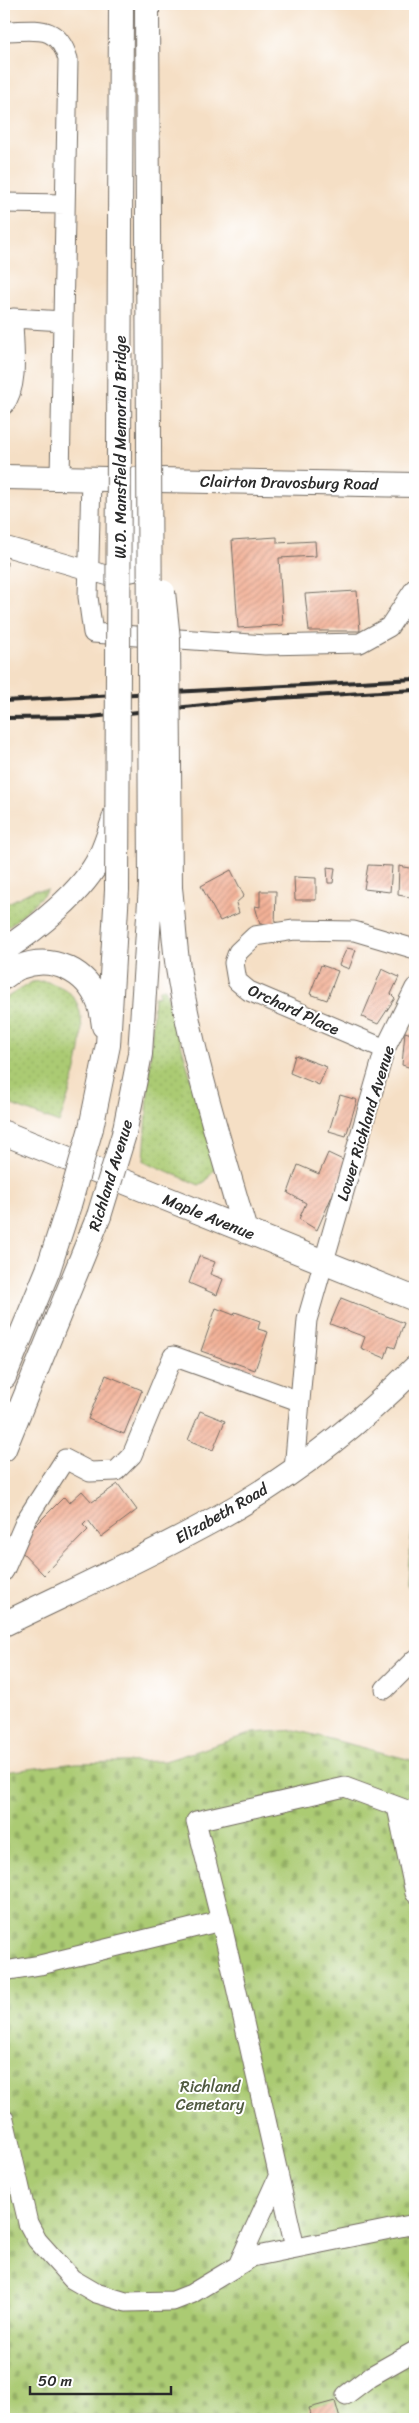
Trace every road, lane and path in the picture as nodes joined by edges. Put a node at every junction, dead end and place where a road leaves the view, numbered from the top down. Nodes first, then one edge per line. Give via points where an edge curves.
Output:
1 (121, 4) edge
2 (147, 4) edge
3 (4, 31) edge
4 (4, 203) edge
5 (65, 204) junction
6 (63, 321) junction
7 (4, 405) edge
8 (141, 470) junction
9 (4, 477) edge
10 (60, 478) junction
11 (91, 478) junction
12 (415, 485) edge
13 (4, 546) edge
14 (88, 570) junction
15 (415, 588) edge
16 (119, 807) junction
17 (160, 886) junction
18 (117, 890) joint
19 (415, 949) edge
20 (4, 950) edge
21 (4, 977) edge
22 (415, 988) edge
23 (108, 1045) junction
24 (386, 1050) junction
25 (4, 1133) edge
26 (245, 1230) junction
27 (322, 1262) junction
28 (415, 1299) edge
29 (415, 1368) edge
30 (4, 1377) edge
31 (299, 1402) junction
32 (4, 1449) edge
33 (294, 1470) junction
34 (4, 1571) edge
35 (4, 1624) edge
36 (415, 1659) edge
37 (385, 1688) dead end
38 (397, 1807) junction
39 (415, 1813) edge
40 (415, 1893) edge
41 (221, 1921) junction
42 (4, 1971) edge
43 (4, 2119) edge
44 (278, 2177) junction
45 (415, 2224) edge
46 (295, 2248) junction
47 (239, 2263) junction
48 (415, 2351) edge
49 (346, 2395) dead end

1 - 16 main road, W.D. Mansfield Memorial Bridge, bridge
2 - 8 main road, W.D. Mansfield Memorial Bridge, bridge
3 - 5 street via 55,34 63,44 68,59
4 - 5 street
5 - 6 street
6 - 7 street via 13,318 14,384
6 - 10 street
8 - 11 main road, Clairton Dravosburg Road
8 - 12 main road, Clairton Dravosburg Road via 164,480
8 - 14 street via 138,560 132,572 109,576
8 - 17 main road, W.D. Mansfield Memorial Bridge, bridge via 168,639
9 - 10 main road, Clairton Dravosburg Road
10 - 11 main road, Clairton Dravosburg Road
11 - 14 street
13 - 14 street
14 - 15 street via 93,633 265,645 360,643 390,627
16 - 18 main road, W.D. Mansfield Memorial Bridge, bridge
16 - 20 main road, bridge via 100,858 71,896 29,934
17 - 26 main road via 210,1111
17 - 32 main road, Richland Avenue, bridge via 140,1054 124,1134 99,1216
18 - 23 main road, Richland Avenue
19 - 24 street, Orchard Place via 354,931 294,930 255,936 238,952 234,963 237,981 249,991
21 - 23 main road via 20,967 44,962 68,967 84,979 99,1002
22 - 24 street, Lower Richland Avenue
23 - 30 main road, Richland Avenue, bridge via 91,1128 69,1206 48,1270
24 - 27 street, Lower Richland Avenue
25 - 26 main road, Maple Avenue
26 - 27 main road, Maple Avenue
27 - 28 main road, Maple Avenue
27 - 31 street, Lower Richland Avenue via 306,1320
29 - 33 main road, Elizabeth Road via 388,1396
31 - 33 street, Lower Richland Avenue
31 - 34 street via 173,1356 132,1455 116,1471 90,1472 65,1459 26,1520
33 - 35 main road, Elizabeth Road via 220,1517
36 - 37 street
38 - 39 street
38 - 40 street
38 - 41 street via 345,1787 196,1821
41 - 42 street
41 - 44 street
43 - 47 street via 28,2223 37,2240 72,2279 96,2293 126,2302 173,2301 192,2294
44 - 46 street
44 - 47 street
45 - 46 street
46 - 47 street
48 - 49 street via 371,2376

